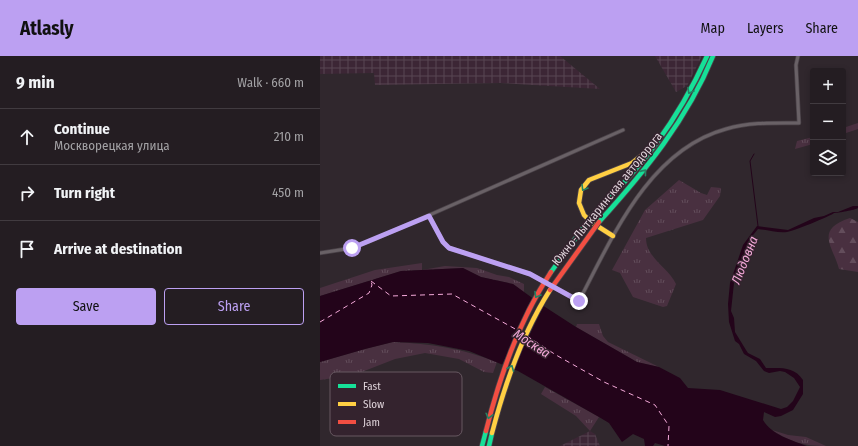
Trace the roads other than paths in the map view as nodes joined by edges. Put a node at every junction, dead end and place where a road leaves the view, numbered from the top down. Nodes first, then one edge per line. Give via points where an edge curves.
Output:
1 (707, 56) edge
2 (713, 56) edge
3 (798, 56) edge
4 (624, 130) dead end
5 (661, 138) junction
6 (429, 216) junction
7 (613, 236) junction
8 (320, 253) edge
9 (482, 446) edge
10 (490, 446) edge

1 -> 5 main road, Южно-Лыткаринская автодорога via 693,88
10 -> 2 main road, Южно-Лыткаринская автодорога, bridge via 500,397 511,366 542,302 576,250 644,173 673,133 700,89
3 - 7 street via 796,65 799,123 749,124 726,129 701,139 682,151 647,184
4 - 6 street
5 -> 7 main road via 632,164 589,180 581,190 579,203 584,215
5 -> 9 main road, Южно-Лыткаринская автодорога, bridge via 638,169 591,217 536,297 495,395
6 - 7 street via 449,248 530,274 579,301
6 - 8 street via 352,248

